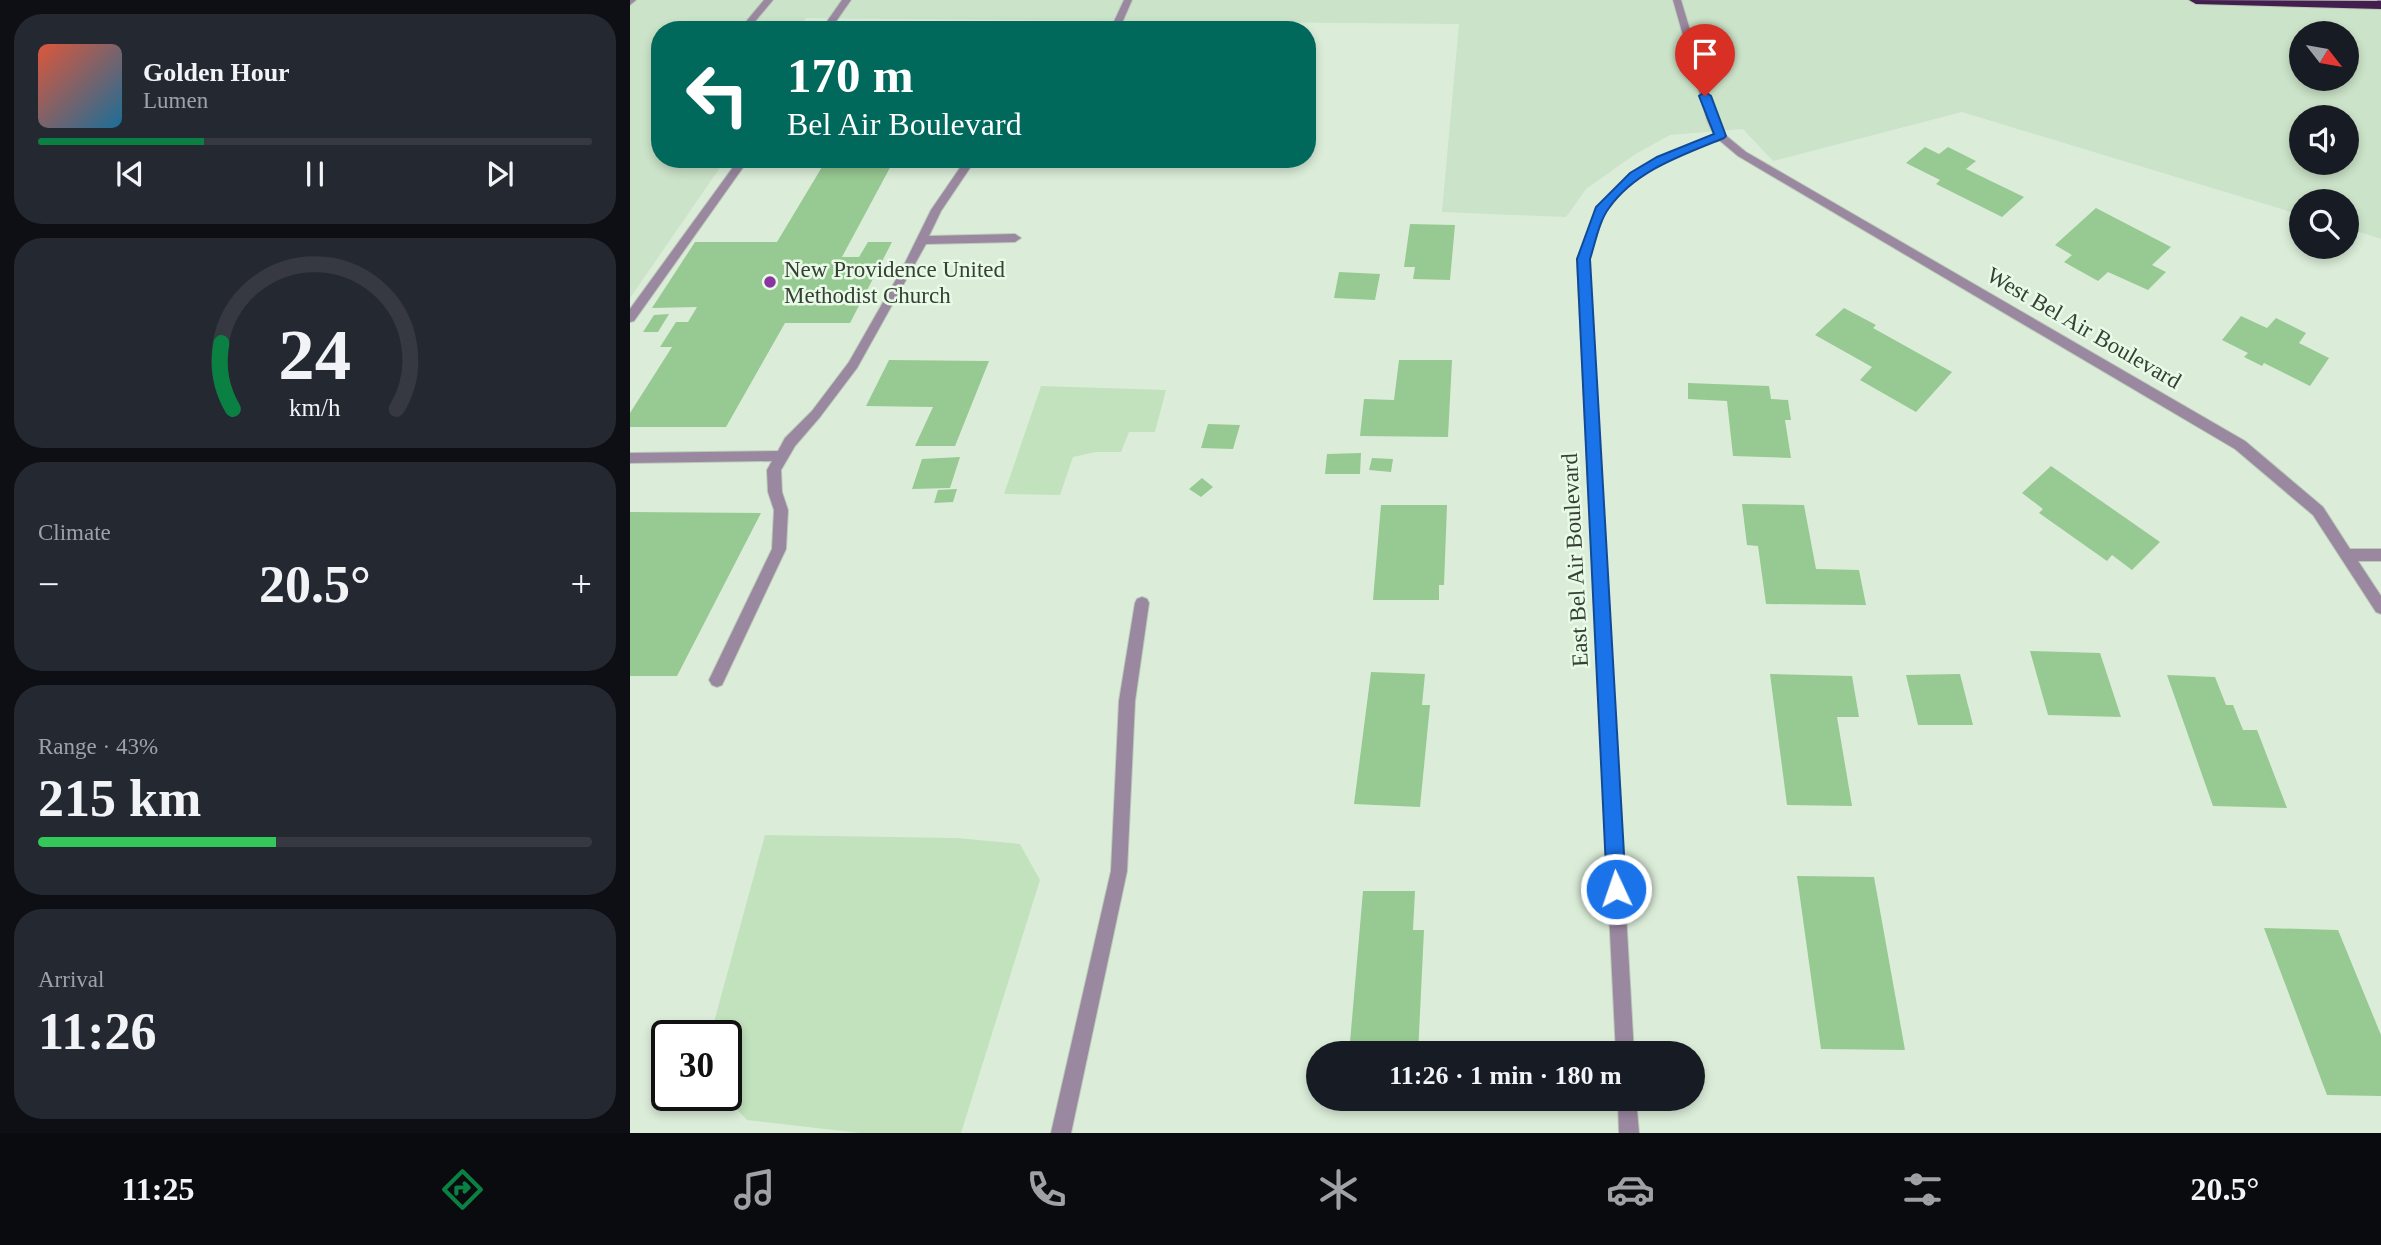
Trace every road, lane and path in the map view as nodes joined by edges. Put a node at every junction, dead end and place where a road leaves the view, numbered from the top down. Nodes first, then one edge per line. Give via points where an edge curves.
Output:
1 (769, 0) edge
2 (847, 0) edge
3 (1128, 0) edge
4 (1677, 0) edge
5 (2196, 0) edge
6 (2307, 2) edge
7 (2381, 2) edge
8 (751, 21) edge
9 (832, 21) edge
10 (1118, 21) edge
11 (1720, 136) junction
12 (738, 168) edge
13 (965, 168) edge
14 (1014, 238) dead end
15 (923, 240) junction
16 (630, 318) edge
17 (781, 456) junction
18 (630, 458) edge
19 (2348, 555) junction
20 (2381, 555) edge
21 (1142, 603) dead end
22 (2381, 608) edge
23 (717, 680) dead end
24 (1624, 1041) edge
25 (1628, 1111) edge
26 (1061, 1133) edge
27 (1629, 1133) edge

1 - 8 street
2 - 9 street
3 - 10 street
4 - 11 street
5 - 6 highway
6 - 7 highway
11 - 19 street, West Bel Air Boulevard via 1742,154 2240,445 2318,511
11 - 24 street, East Bel Air Boulevard via 1661,159 1634,176 1602,207 1583,259
12 - 16 street
13 - 15 street via 936,210
14 - 15 street
15 - 17 street via 853,365
17 - 18 street
17 - 23 street via 774,470 781,510 779,549
19 - 20 street
19 - 22 street, West Bel Air Boulevard
21 - 26 street via 1127,701 1119,871
25 - 27 street

